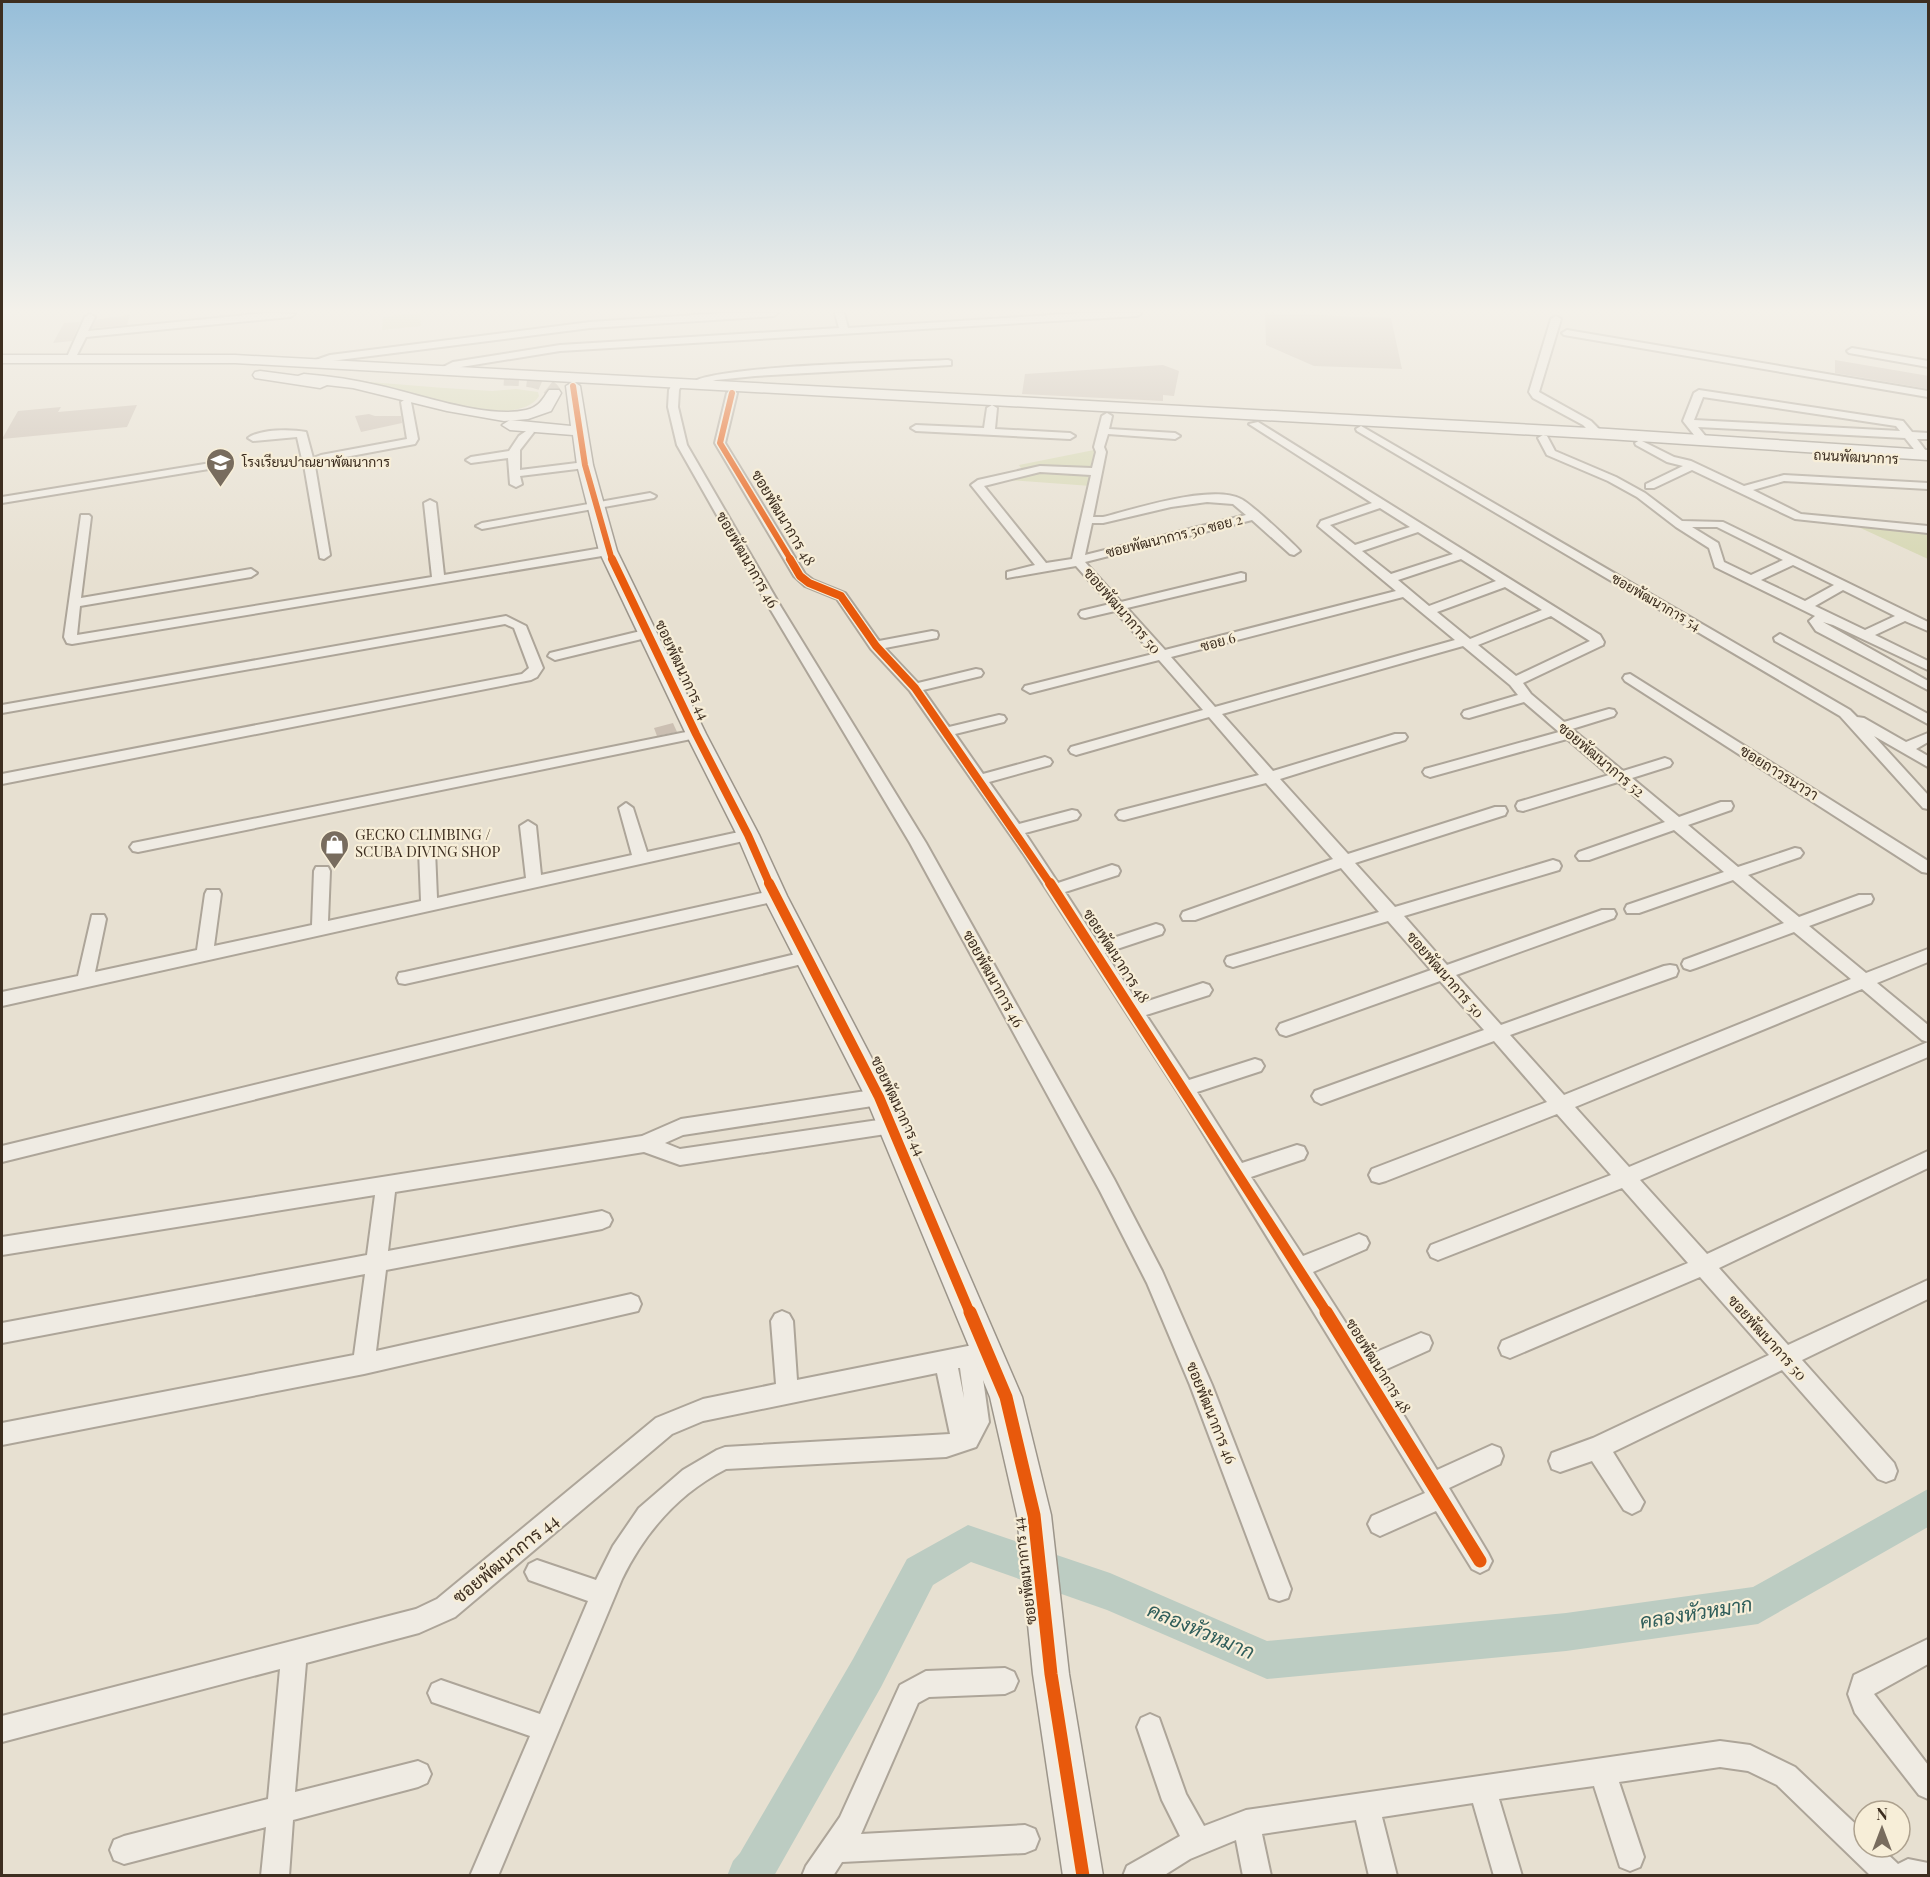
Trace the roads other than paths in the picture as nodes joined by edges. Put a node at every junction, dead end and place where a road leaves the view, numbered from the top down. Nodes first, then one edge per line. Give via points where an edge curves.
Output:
1 (399, 401) edge
2 (421, 401) edge
3 (551, 401) edge
4 (575, 401) edge
5 (674, 401) edge
6 (730, 401) edge
7 (864, 401) edge
8 (1007, 401) edge
9 (1546, 401) edge
10 (1696, 401) edge
11 (1750, 401) edge
12 (406, 402) junction
13 (992, 408) junction
14 (1111, 416) junction
15 (1690, 423) junction
16 (1254, 424) junction
17 (916, 428) dead end
18 (1361, 429) junction
19 (579, 431) junction
20 (988, 431) junction
21 (529, 432) dead end
22 (1111, 432) junction
23 (1598, 434) junction
24 (1909, 434) junction
25 (1070, 436) dead end
26 (1175, 436) dead end
27 (1929, 436) edge
28 (253, 438) dead end
29 (1543, 438) junction
30 (1702, 438) junction
31 (1641, 440) junction
32 (1670, 446) junction
33 (1101, 452) junction
34 (513, 454) junction
35 (1927, 455) edge
36 (471, 460) dead end
37 (311, 462) junction
38 (223, 464) dead end
39 (1689, 464) junction
40 (585, 465) junction
41 (1096, 472) junction
42 (1650, 486) dead end
43 (1929, 486) edge
44 (1742, 490) junction
45 (650, 496) dead end
46 (2, 500) edge
47 (430, 502) dead end
48 (1382, 503) junction
49 (594, 506) junction
50 (1255, 516) junction
51 (85, 517) dead end
52 (1086, 520) junction
53 (1679, 524) junction
54 (482, 526) dead end
55 (1420, 527) junction
56 (1929, 530) edge
57 (1353, 550) junction
58 (608, 551) junction
59 (1294, 551) dead end
60 (324, 555) dead end
61 (1463, 555) junction
62 (1794, 560) junction
63 (1079, 561) junction
64 (1043, 567) junction
65 (251, 573) dead end
66 (1011, 575) dead end
67 (1241, 577) dead end
68 (438, 579) junction
69 (1389, 579) junction
70 (1752, 579) junction
71 (1506, 582) junction
72 (1843, 585) junction
73 (1405, 593) junction
74 (73, 603) junction
75 (1807, 605) junction
76 (1118, 606) junction
77 (1427, 610) junction
78 (1551, 611) junction
79 (1085, 614) dead end
80 (1905, 616) junction
81 (1929, 627) edge
82 (649, 633) junction
83 (1866, 634) junction
84 (932, 635) dead end
85 (1780, 638) dead end
86 (1467, 643) junction
87 (876, 646) junction
88 (555, 656) dead end
89 (1163, 657) junction
90 (1928, 667) edge
91 (976, 672) dead end
92 (1629, 678) dead end
93 (1515, 682) junction
94 (1929, 686) edge
95 (915, 688) junction
96 (1030, 689) dead end
97 (1526, 697) junction
98 (2, 710) edge
99 (1211, 711) junction
100 (1608, 713) dead end
101 (1845, 713) junction
102 (1469, 714) dead end
103 (999, 718) dead end
104 (1929, 720) edge
105 (1566, 730) junction
106 (946, 732) junction
107 (696, 734) junction
108 (1400, 737) dead end
109 (1929, 737) edge
110 (1906, 748) junction
111 (1076, 750) dead end
112 (1045, 762) dead end
113 (1929, 762) edge
114 (1665, 763) dead end
115 (1430, 772) dead end
116 (1620, 776) junction
117 (1270, 777) junction
118 (2, 779) edge
119 (979, 780) junction
120 (1929, 804) edge
121 (1523, 806) dead end
122 (1726, 806) dead end
123 (626, 808) dead end
124 (1500, 811) dead end
125 (1072, 815) dead end
126 (1124, 815) dead end
127 (1676, 824) junction
128 (528, 826) dead end
129 (1014, 831) junction
130 (748, 835) junction
131 (138, 847) dead end
132 (427, 850) dead end
133 (1795, 853) dead end
134 (1584, 856) dead end
135 (641, 858) junction
136 (1343, 861) junction
137 (1553, 866) dead end
138 (1929, 868) edge
139 (322, 871) dead end
140 (1112, 872) dead end
141 (1735, 874) junction
142 (534, 882) junction
143 (1054, 890) junction
144 (213, 894) dead end
145 (775, 896) junction
146 (1865, 899) dead end
147 (429, 905) junction
148 (1633, 909) dead end
149 (1608, 914) dead end
150 (1189, 915) dead end
151 (1392, 915) junction
152 (98, 919) dead end
153 (1795, 925) junction
154 (320, 929) junction
155 (1156, 930) dead end
156 (1095, 950) junction
157 (205, 954) junction
158 (1929, 956) edge
159 (808, 957) junction
160 (1233, 961) dead end
161 (1690, 963) dead end
162 (1670, 971) dead end
163 (1443, 972) junction
164 (405, 978) dead end
165 (85, 981) junction
166 (1863, 982) junction
167 (1203, 990) dead end
168 (2, 999) edge
169 (1134, 1012) junction
170 (1286, 1029) dead end
171 (1496, 1033) junction
172 (1929, 1035) edge
173 (1929, 1049) edge
174 (1255, 1066) dead end
175 (1185, 1089) junction
176 (1321, 1096) dead end
177 (879, 1097) junction
178 (1560, 1105) junction
179 (892, 1126) junction
180 (644, 1144) junction
181 (2, 1154) edge
182 (1297, 1154) dead end
183 (1929, 1159) edge
184 (1237, 1173) junction
185 (1379, 1175) dead end
186 (1624, 1178) junction
187 (386, 1184) junction
188 (602, 1220) dead end
189 (1359, 1243) dead end
190 (2, 1246) edge
191 (1438, 1251) dead end
192 (376, 1264) junction
193 (1703, 1266) junction
194 (1298, 1268) junction
195 (1929, 1289) edge
196 (631, 1304) dead end
197 (782, 1321) dead end
198 (2, 1333) edge
199 (1421, 1343) dead end
200 (1510, 1348) dead end
201 (968, 1356) junction
202 (1784, 1358) junction
203 (364, 1364) junction
204 (1363, 1369) junction
205 (787, 1393) junction
206 (2, 1434) edge
207 (1597, 1448) junction
208 (1492, 1456) dead end
209 (1560, 1461) dead end
210 (1886, 1471) dead end
211 (1438, 1490) junction
212 (1632, 1502) dead end
213 (1380, 1524) dead end
214 (1480, 1561) dead end
215 (537, 1572) dead end
216 (1279, 1589) dead end
217 (604, 1595) junction
218 (1929, 1651) edge
219 (294, 1653) junction
220 (1005, 1681) dead end
221 (441, 1693) dead end
222 (1150, 1727) dead end
223 (2, 1729) edge
224 (546, 1729) junction
225 (1602, 1770) junction
226 (418, 1774) dead end
227 (1929, 1786) edge
228 (1482, 1787) junction
229 (1366, 1804) junction
230 (280, 1810) junction
231 (1246, 1822) junction
232 (1025, 1839) dead end
233 (1198, 1842) junction
234 (836, 1849) junction
235 (124, 1850) dead end
236 (1630, 1857) dead end
237 (274, 1875) edge
238 (484, 1875) edge
239 (816, 1875) edge
240 (1083, 1875) edge
241 (1137, 1875) edge
242 (1257, 1875) edge
243 (1383, 1875) edge
244 (1508, 1875) edge
245 (1891, 1875) edge
246 (1904, 1875) edge
247 (1926, 1875) edge

1 - 12 main road
2 - 3 main road via 503,417 528,415
4 - 19 main road, ซอยพัฒนาการ 44
5 - 216 street, ซอยพัฒนาการ 46 via 682,446 918,843 1155,1278 1202,1385
6 - 87 street, ซอยพัฒนาการ 48 via 720,442 800,576 809,584 841,596
7 - 13 main road, ถนนพัฒนาการ
8 - 23 main road, ถนนพัฒนาการ
9 - 23 street via 1587,423
10 - 15 street
11 - 24 street via 1899,423
12 - 19 main road via 492,423
12 - 37 street via 411,442
13 - 14 main road, ถนนพัฒนาการ
13 - 20 street
14 - 16 main road, ถนนพัฒนาการ
14 - 22 street, ซอยพัฒนาการ 50
14 - 33 street, ซอยพัฒนาการ 50 via 1099,447
15 - 24 street
15 - 30 street
16 - 18 main road, ถนนพัฒนาการ
16 - 48 street
17 - 20 street
18 - 29 main road, ถนนพัฒนาการ
18 - 101 street, ซอยพัฒนาการ 54
19 - 40 main road, ซอยพัฒนาการ 44
20 - 25 street
21 - 34 street via 516,443
22 - 26 street
22 - 33 street, ซอยพัฒนาการ 50
23 - 31 main road, ถนนพัฒนาการ
24 - 27 street
24 - 35 street
28 - 37 street via 302,434
29 - 31 main road, ถนนพัฒนาการ
29 - 53 street via 1551,453 1641,495
30 - 31 main road, ถนนพัฒนาการ
30 - 35 main road, ถนนพัฒนาการ
31 - 32 main road, ถนนพัฒนาการ
31 - 35 main road, ถนนพัฒนาการ
31 - 39 street via 1672,461
32 - 35 main road, ถนนพัฒนาการ
32 - 39 street
33 - 41 street, ซอยพัฒนาการ 50
34 - 36 street
34 - 40 street via 515,479
37 - 60 street via 308,469
38 - 46 street
39 - 42 street
39 - 44 street
40 - 49 main road, ซอยพัฒนาการ 44
41 - 52 street, ซอยพัฒนาการ 50
41 - 64 street via 1040,469 977,485
43 - 44 street via 1784,478
44 - 56 street via 1799,517
45 - 49 street
47 - 68 street
48 - 55 street
48 - 57 street, ซอยพัฒนาการ 52 via 1324,524
49 - 54 street
49 - 58 main road, ซอยพัฒนาการ 44
50 - 52 street via 1237,501 1213,498
50 - 59 street, ซอยพัฒนาการ 50 ซอย 2
50 - 63 street, ซอยพัฒนาการ 50 ซอย 2
51 - 74 street
52 - 63 street, ซอยพัฒนาการ 50
53 - 62 street via 1719,524
53 - 70 street via 1714,546 1719,564
55 - 57 street
55 - 61 street
57 - 69 street, ซอยพัฒนาการ 52
58 - 68 street
58 - 82 main road, ซอยพัฒนาการ 44
61 - 69 street
61 - 71 street
62 - 70 street
62 - 72 street
63 - 64 street, ซอยพัฒนาการ 50 ซอย 2
63 - 76 street, ซอยพัฒนาการ 50
64 - 66 street, ซอยพัฒนาการ 50 ซอย 2
65 - 74 street
67 - 76 street
68 - 74 street via 75,640 70,638
69 - 73 street, ซอยพัฒนาการ 52
70 - 75 street
71 - 77 street
71 - 78 street
72 - 75 street
72 - 80 street
73 - 77 street, ซอยพัฒนาการ 52
73 - 89 street, ซอย 6
75 - 83 street
76 - 79 street
76 - 89 street, ซอยพัฒนาการ 50
77 - 86 street, ซอยพัฒนาการ 52
78 - 86 street
78 - 93 street via 1598,642
80 - 81 street
80 - 83 street
82 - 88 street
82 - 107 main road, ซอยพัฒนาการ 44
83 - 90 street
84 - 87 street
85 - 104 street
86 - 93 street, ซอยพัฒนาการ 52
86 - 99 street
87 - 95 street, ซอยพัฒนาการ 48
89 - 96 street, ซอย 6
89 - 99 street, ซอยพัฒนาการ 50
90 - 94 street via 1830,619 1822,617 1815,621 1821,628
91 - 95 street
92 - 138 street, ซอยถาวรนาวา
93 - 97 street, ซอยพัฒนาการ 52
95 - 106 street, ซอยพัฒนาการ 48
97 - 102 street
97 - 105 street, ซอยพัฒนาการ 52
98 - 118 street via 506,620 520,626 536,668 526,677
99 - 111 street
99 - 117 street, ซอยพัฒนาการ 50
100 - 105 street
101 - 110 street
101 - 120 street, ซอยพัฒนาการ 54
103 - 106 street
105 - 115 street
105 - 116 street, ซอยพัฒนาการ 52
106 - 119 street, ซอยพัฒนาการ 48
107 - 130 main road, ซอยพัฒนาการ 44
107 - 131 street
108 - 117 street
109 - 110 street
110 - 113 street
112 - 119 street
114 - 116 street
116 - 121 street
116 - 127 street, ซอยพัฒนาการ 52
117 - 126 street
117 - 136 street, ซอยพัฒนาการ 50
119 - 129 street, ซอยพัฒนาการ 48
122 - 127 street
123 - 135 street
124 - 136 street
125 - 129 street
127 - 134 street
127 - 141 street, ซอยพัฒนาการ 52
128 - 142 street
129 - 143 street, ซอยพัฒนาการ 48
130 - 135 street
130 - 145 main road, ซอยพัฒนาการ 44
132 - 147 street
133 - 141 street
135 - 142 street
136 - 150 street
136 - 151 street, ซอยพัฒนาการ 50
137 - 151 street
139 - 154 street
140 - 143 street
141 - 148 street
141 - 153 street, ซอยพัฒนาการ 52
142 - 147 street
143 - 156 street, ซอยพัฒนาการ 48
144 - 157 street
145 - 159 main road, ซอยพัฒนาการ 44
145 - 164 street
146 - 153 street
147 - 154 street
149 - 163 street
151 - 160 street
151 - 163 street, ซอยพัฒนาการ 50
152 - 165 street
153 - 161 street
153 - 166 street, ซอยพัฒนาการ 52
154 - 157 street
155 - 156 street
156 - 169 street, ซอยพัฒนาการ 48
157 - 165 street
158 - 166 street
159 - 177 main road, ซอยพัฒนาการ 44
159 - 181 street
162 - 171 street
163 - 170 street
163 - 171 street, ซอยพัฒนาการ 50
165 - 168 street
166 - 172 street, ซอยพัฒนาการ 52
166 - 178 street
167 - 169 street
169 - 175 street, ซอยพัฒนาการ 48
171 - 176 street
171 - 178 street, ซอยพัฒนาการ 50
173 - 186 street
174 - 175 street
175 - 184 street, ซอยพัฒนาการ 48
177 - 179 main road, ซอยพัฒนาการ 44
177 - 180 street via 681,1127
178 - 185 street
178 - 186 street, ซอยพัฒนาการ 50
179 - 180 street via 680,1156
179 - 201 main road, ซอยพัฒนาการ 44
180 - 187 street
182 - 184 street
183 - 193 street
184 - 194 street, ซอยพัฒนาการ 48
186 - 191 street
186 - 193 street, ซอยพัฒนาการ 50
187 - 190 street
187 - 192 street
188 - 192 street
189 - 194 street
192 - 198 street
192 - 203 street
193 - 200 street
193 - 202 street, ซอยพัฒนาการ 50
194 - 204 street, ซอยพัฒนาการ 48
195 - 202 street
196 - 203 street
197 - 205 street
199 - 204 street
201 - 205 street, ซอยพัฒนาการ 44
201 - 217 street via 958,1426 968,1439 938,1447 725,1458 680,1488 640,1524
201 - 240 main road, ซอยพัฒนาการ 44 via 1006,1398 1034,1515 1051,1674
202 - 207 street
202 - 210 street, ซอยพัฒนาการ 50
203 - 206 street
204 - 211 street, ซอยพัฒนาการ 48
205 - 219 street, ซอยพัฒนาการ 44 via 703,1410 664,1426 446,1608 419,1621
207 - 209 street
207 - 212 street
208 - 211 street
211 - 213 street
211 - 214 street, ซอยพัฒนาการ 48
215 - 217 street
217 - 224 street
218 - 227 street via 1863,1684 1861,1694 1864,1704
219 - 223 street, ซอยพัฒนาการ 44
219 - 230 street
220 - 234 street via 926,1684 909,1694 868,1790
221 - 224 street
222 - 233 street via 1175,1800
224 - 238 street
225 - 228 street
225 - 236 street
225 - 245 street via 1720,1754 1750,1758 1786,1776
226 - 230 street
228 - 229 street
228 - 244 street
229 - 231 street
229 - 243 street
230 - 235 street
230 - 237 street
231 - 233 street
231 - 242 street
232 - 234 street
233 - 241 street
234 - 239 street
246 - 247 street

